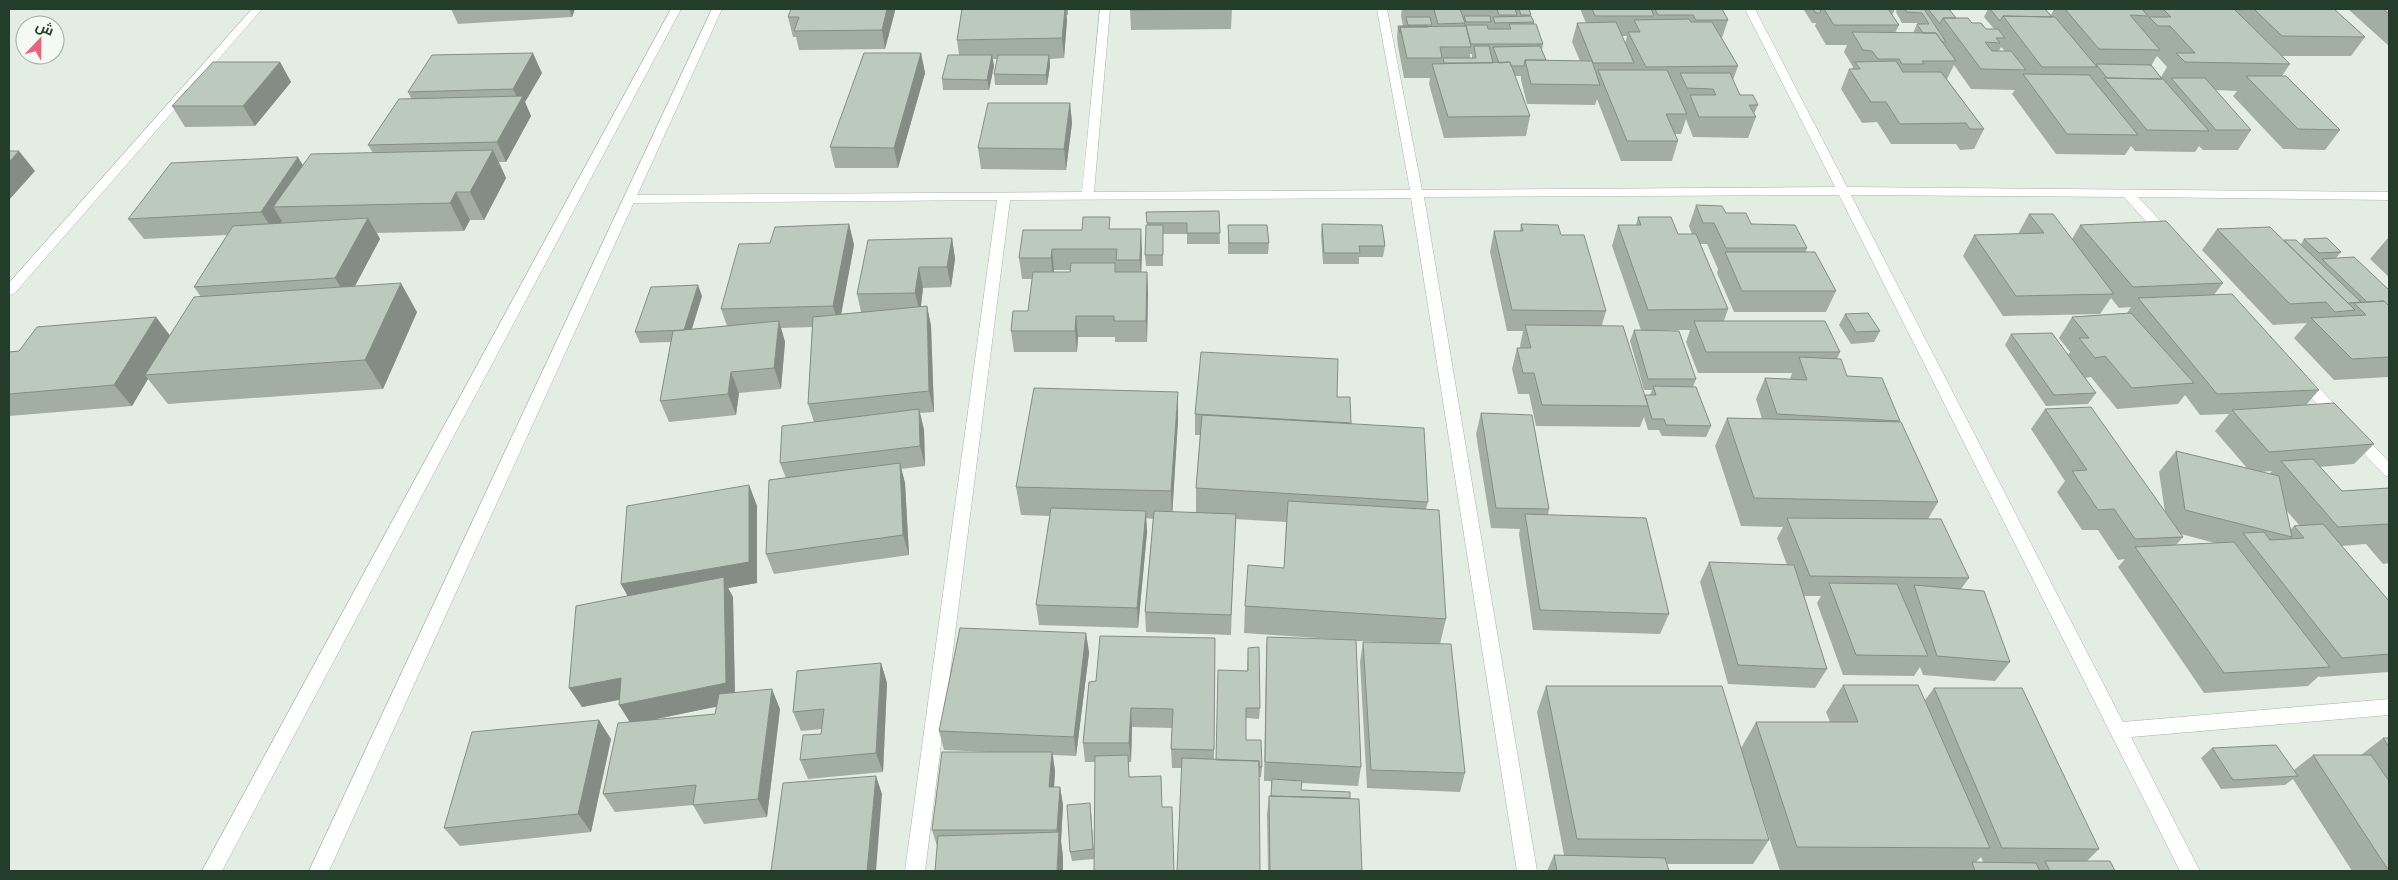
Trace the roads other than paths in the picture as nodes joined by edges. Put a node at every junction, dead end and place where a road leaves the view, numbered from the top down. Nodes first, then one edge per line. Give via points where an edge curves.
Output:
1 (256, 9) edge
2 (676, 9) edge
3 (718, 9) edge
4 (1105, 9) edge
5 (1382, 9) edge
6 (1750, 9) edge
7 (1842, 191) junction
8 (2127, 193) junction
9 (1088, 194) junction
10 (1417, 194) junction
11 (2389, 196) edge
12 (1004, 197) junction
13 (628, 198) junction
14 (2174, 243) edge
15 (9, 290) edge
16 (2295, 372) edge
17 (2389, 471) edge
18 (2389, 707) edge
19 (2118, 730) junction
20 (212, 871) edge
21 (319, 871) edge
22 (916, 871) edge
23 (1526, 871) edge
24 (2190, 871) edge

1 - 15 street
2 - 20 street
3 - 13 street
4 - 9 street
5 - 10 street
6 - 7 street
7 - 8 street
7 - 10 street
7 - 19 street
8 - 11 street
8 - 14 street
9 - 10 street
9 - 12 street
10 - 23 street
12 - 13 street
12 - 22 street
13 - 21 street
16 - 17 street
18 - 19 street
19 - 24 street

